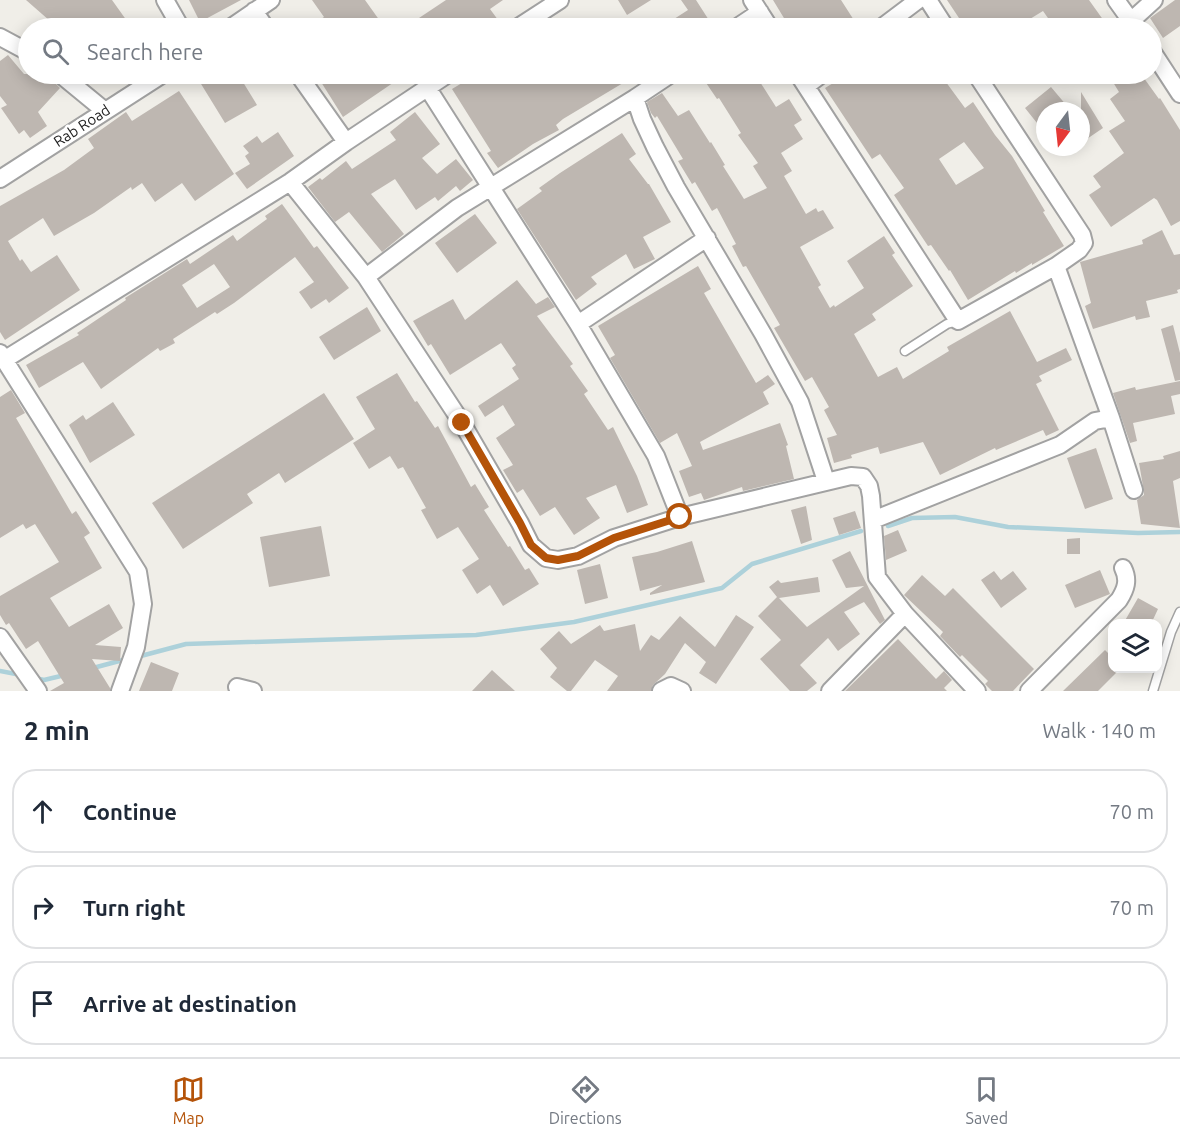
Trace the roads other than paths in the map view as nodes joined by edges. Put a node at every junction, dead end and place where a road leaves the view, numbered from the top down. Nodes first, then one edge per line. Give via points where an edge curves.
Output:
1 (165, 0) edge
2 (271, 0) edge
3 (560, 0) edge
4 (918, 0) edge
5 (928, 0) edge
6 (1116, 0) edge
7 (1154, 0) edge
8 (756, 6) edge
9 (254, 11) junction
10 (175, 18) edge
11 (244, 18) edge
12 (259, 18) edge
13 (532, 18) edge
14 (745, 18) edge
15 (894, 18) edge
16 (940, 18) edge
17 (1129, 18) edge
18 (1140, 18) edge
19 (0, 37) edge
20 (18, 47) edge
21 (1162, 66) edge
22 (72, 84) edge
23 (147, 84) edge
24 (305, 84) edge
25 (432, 84) edge
26 (657, 84) edge
27 (805, 84) edge
28 (983, 84) edge
29 (427, 87) junction
30 (1180, 94) edge
31 (635, 99) junction
32 (105, 111) junction
33 (346, 142) junction
34 (0, 179) edge
35 (290, 182) junction
36 (489, 187) junction
37 (707, 237) junction
38 (1056, 266) junction
39 (366, 277) junction
40 (958, 321) junction
41 (578, 324) junction
42 (905, 351) dead end
43 (2, 357) edge
44 (1111, 418) junction
45 (826, 481) junction
46 (1134, 490) dead end
47 (680, 517) junction
48 (873, 520) junction
49 (1123, 568) dead end
50 (1180, 612) edge
51 (905, 614) junction
52 (1175, 634) edge
53 (0, 638) edge
54 (237, 687) dead end
55 (38, 691) edge
56 (120, 691) edge
57 (253, 691) edge
58 (661, 691) edge
59 (682, 691) edge
60 (830, 691) edge
61 (977, 691) edge
62 (1029, 691) edge
63 (1153, 691) edge

1 - 10 street
2 - 9 street
3 - 13 street
4 - 15 street
5 - 16 street
6 - 17 street
7 - 18 street
8 - 14 street
9 - 11 street
9 - 12 street
19 - 20 street
21 - 30 street
22 - 32 street
23 - 32 street, Rab Road
24 - 33 street
25 - 29 street
26 - 31 street
27 - 40 street
28 - 38 street via 1082,235 1084,243 1079,250
29 - 33 street
29 - 36 street
31 - 36 street
31 - 37 street via 655,147
32 - 34 street, Rab Road
33 - 35 street
35 - 39 street
35 - 43 street
36 - 39 street
36 - 41 street
37 - 41 street
37 - 45 street via 800,402
38 - 40 street
38 - 44 street
39 - 47 street via 462,423 531,545 546,558 578,556 614,538
40 - 42 lane
41 - 47 street via 656,456
43 - 56 street via 138,572 143,604 136,647
44 - 46 street
44 - 48 street via 1095,421 1060,445
45 - 47 street
45 - 48 street via 863,477
48 - 51 street via 876,577
49 - 62 street via 1127,584 1119,600
50 - 52 lane
51 - 60 street
51 - 61 street
52 - 63 lane
53 - 55 street
54 - 57 street
58 - 59 street via 671,686

